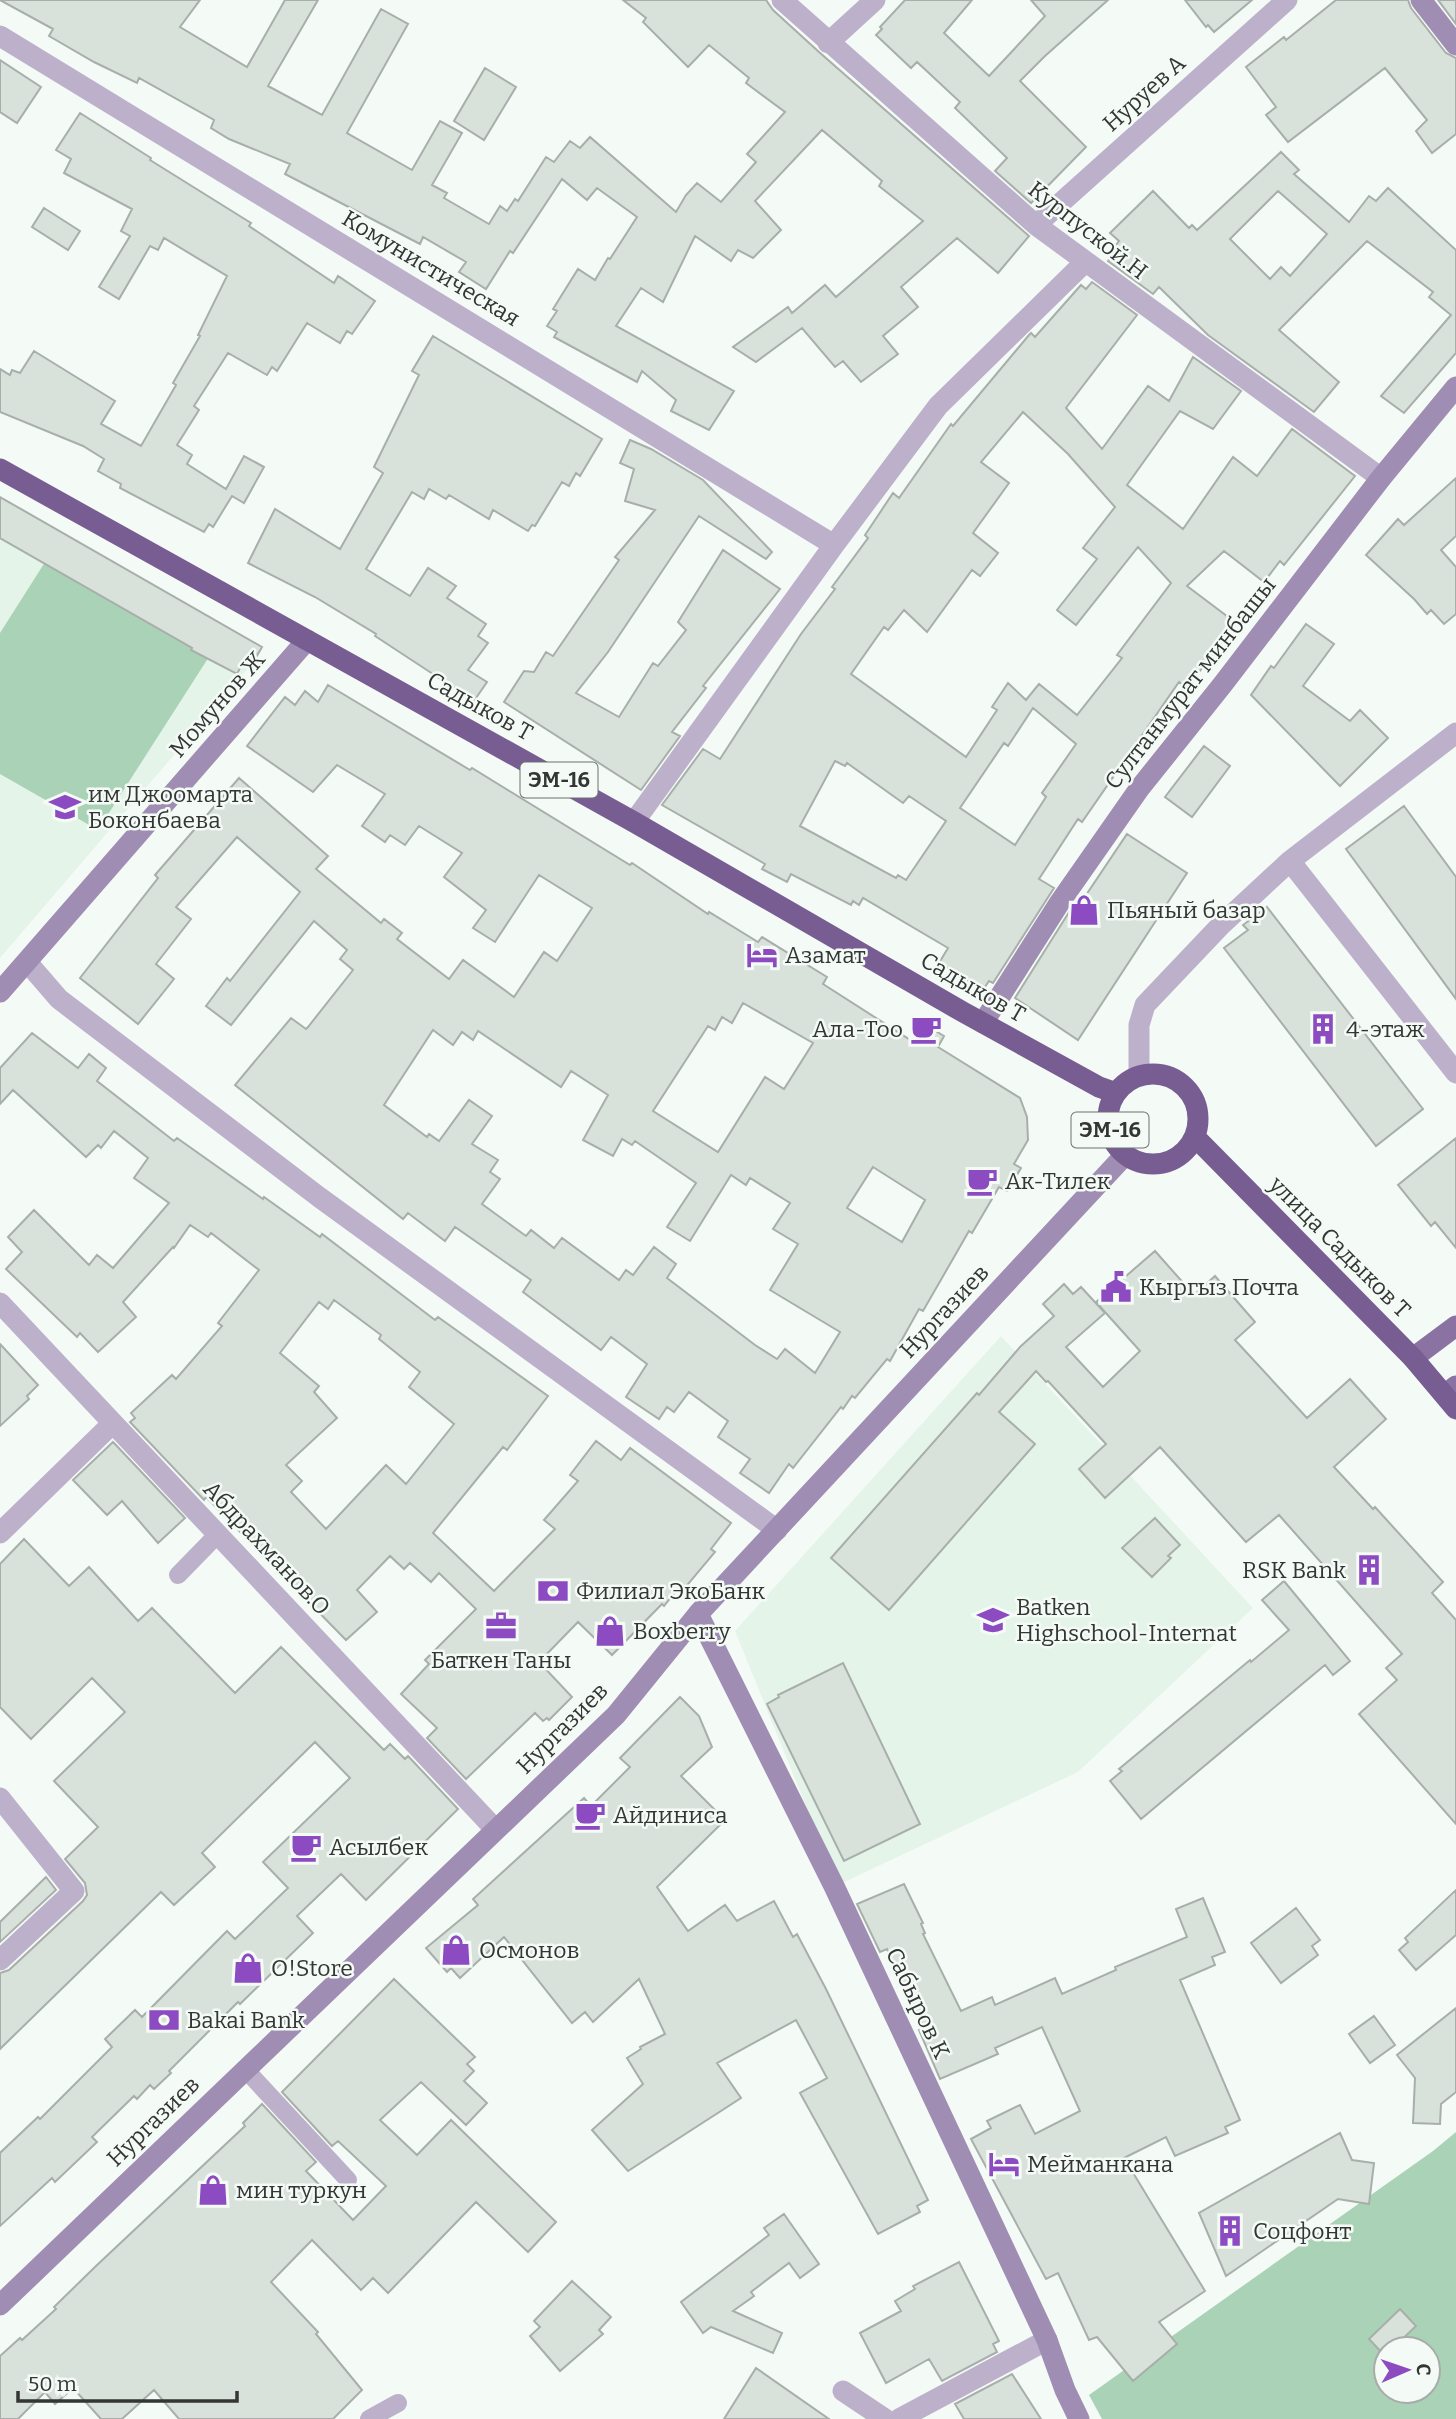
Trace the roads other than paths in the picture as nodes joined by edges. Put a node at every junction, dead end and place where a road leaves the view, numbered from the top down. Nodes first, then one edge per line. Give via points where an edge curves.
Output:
1 (782, 0) edge
2 (875, 0) edge
3 (1287, 0) edge
4 (1421, 0) edge
5 (0, 36) edge
6 (828, 43) junction
7 (1456, 45) edge
8 (1035, 225) junction
9 (1084, 263) junction
10 (1456, 387) edge
11 (0, 469) edge
12 (1381, 478) junction
13 (834, 544) junction
14 (307, 640) junction
15 (1456, 733) edge
16 (635, 822) junction
17 (1290, 861) junction
18 (27, 962) junction
19 (0, 992) edge
20 (983, 1023) junction
21 (1456, 1073) edge
22 (1139, 1076) junction
23 (1116, 1093) junction
24 (1195, 1137) junction
25 (1125, 1155) junction
26 (0, 1303) edge
27 (1456, 1326) edge
28 (1413, 1358) junction
29 (1452, 1397) edge
30 (113, 1423) junction
31 (777, 1530) junction
32 (0, 1532) edge
33 (218, 1534) junction
34 (178, 1575) dead end
35 (698, 1614) junction
36 (0, 1798) edge
37 (495, 1829) junction
38 (0, 1960) edge
39 (245, 2069) junction
40 (348, 2180) dead end
41 (0, 2305) edge
42 (1047, 2340) junction
43 (843, 2391) dead end
44 (398, 2403) dead end
45 (369, 2419) edge
46 (886, 2419) edge
47 (899, 2419) edge
48 (1080, 2419) edge

1 - 6 street, Курпуской.Н
2 - 6 street
3 - 8 street, Нуруев А
4 - 7 street
5 - 13 street, Комунистическая
6 - 8 street, Курпуской.Н
8 - 9 street, Курпуской.Н
9 - 12 street, Курпуской.Н
9 - 13 street via 938,406
10 - 12 street, Султанмурат минбашы
11 - 14 highway, Садыков Т / ЭМ-16
12 - 20 street, Султанмурат минбашы via 1139,789
13 - 16 street
14 - 16 highway, Садыков Т / ЭМ-16
14 - 18 street, Момунов Ж
15 - 17 street
16 - 20 highway, Садыков Т / ЭМ-16
17 - 21 street
17 - 22 street via 1145,1005 1139,1025
18 - 19 street, Момунов Ж
18 - 31 street via 59,999 319,1198
20 - 23 highway, Садыков Т / ЭМ-16
22 - 23 highway, ЭМ-16
22 - 24 highway via 1154,1073 1181,1083 1197,1108
23 - 25 highway, ЭМ-16 via 1108,1117
24 - 25 highway, ЭМ-16 via 1176,1158 1162,1163 1148,1164
24 - 28 highway, улица Садыков Т
25 - 31 street, Нургазиев
26 - 30 street, Абдрахманов.О
27 - 28 main road
28 - 29 highway, улица Садыков Т
30 - 32 street
30 - 33 street, Абдрахманов.О
31 - 35 street, Нургазиев
33 - 34 lane
33 - 37 street, Абдрахманов.О
35 - 37 street, Нургазиев via 616,1715
35 - 42 street, Сабыров К via 834,1886
36 - 38 street via 74,1891
37 - 39 street, Нургазиев
39 - 40 lane
39 - 41 street, Нургазиев
42 - 47 street
42 - 48 street, Сабыров К
43 - 46 street
44 - 45 lane

